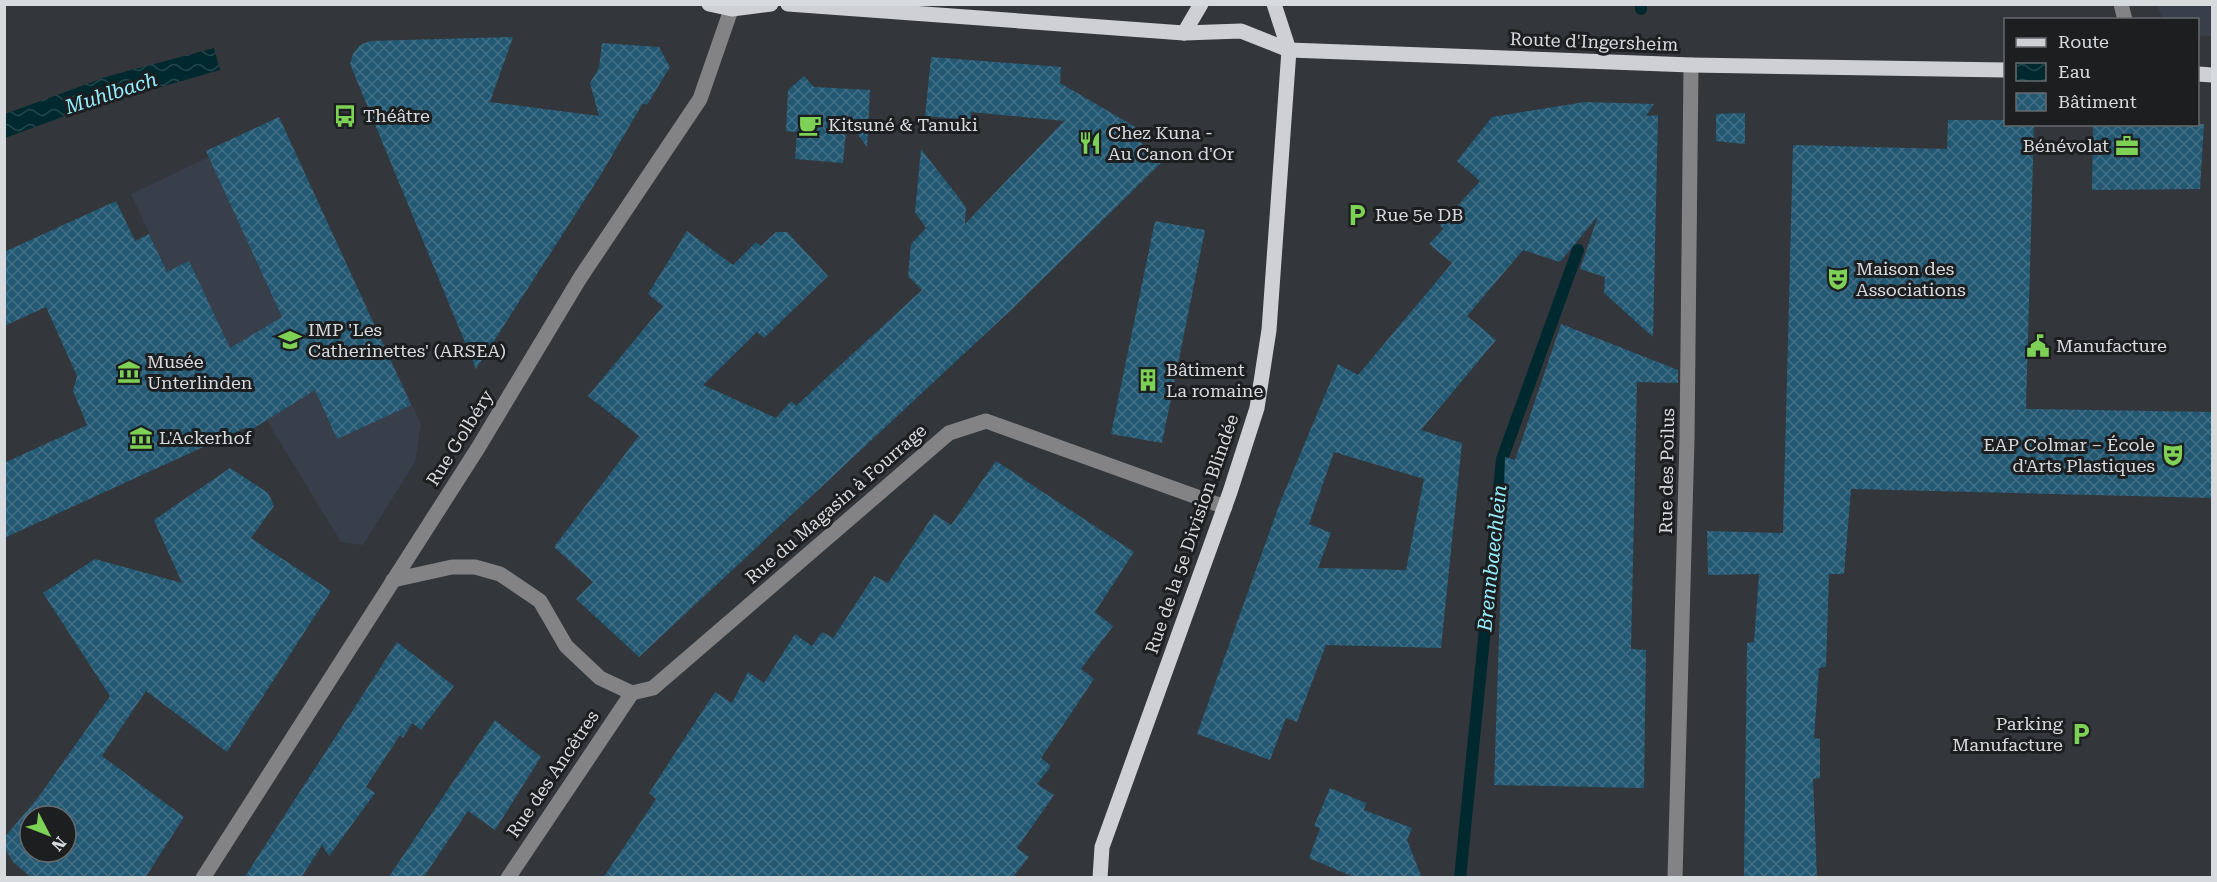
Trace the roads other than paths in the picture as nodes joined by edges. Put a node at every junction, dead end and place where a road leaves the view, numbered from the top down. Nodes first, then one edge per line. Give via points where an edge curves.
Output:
1 (709, 4) edge
2 (771, 4) edge
3 (788, 4) edge
4 (1202, 4) edge
5 (1274, 4) edge
6 (732, 7) edge
7 (1184, 33) junction
8 (1289, 50) junction
9 (1691, 65) junction
10 (2004, 70) edge
11 (1225, 507) junction
12 (393, 580) junction
13 (632, 693) junction
14 (203, 878) edge
15 (508, 878) edge
16 (1100, 878) edge
17 (1675, 878) edge

1 - 6 main road
2 - 6 main road
3 - 7 main road, Route d'Ingersheim
4 - 7 main road
5 - 8 main road
6 - 12 street, Rue Golbéry via 700,99 580,278
7 - 8 main road, Route d'Ingersheim via 1241,31
8 - 9 main road, Route d'Ingersheim
8 - 11 main road, Rue de la 5e Division Blindée via 1269,330 1257,408
9 - 10 main road, Route d'Ingersheim
9 - 17 street, Rue des Poilus via 1687,439
11 - 13 street, Rue du Magasin à Fourrage via 986,421 949,433 653,688
11 - 16 main road, Rue de la 5e Division Blindée via 1102,847
12 - 13 street via 452,567 475,567 500,574 540,601 566,646 600,678
12 - 14 street, Rue Golbéry
13 - 15 street, Rue des Ancêtres

